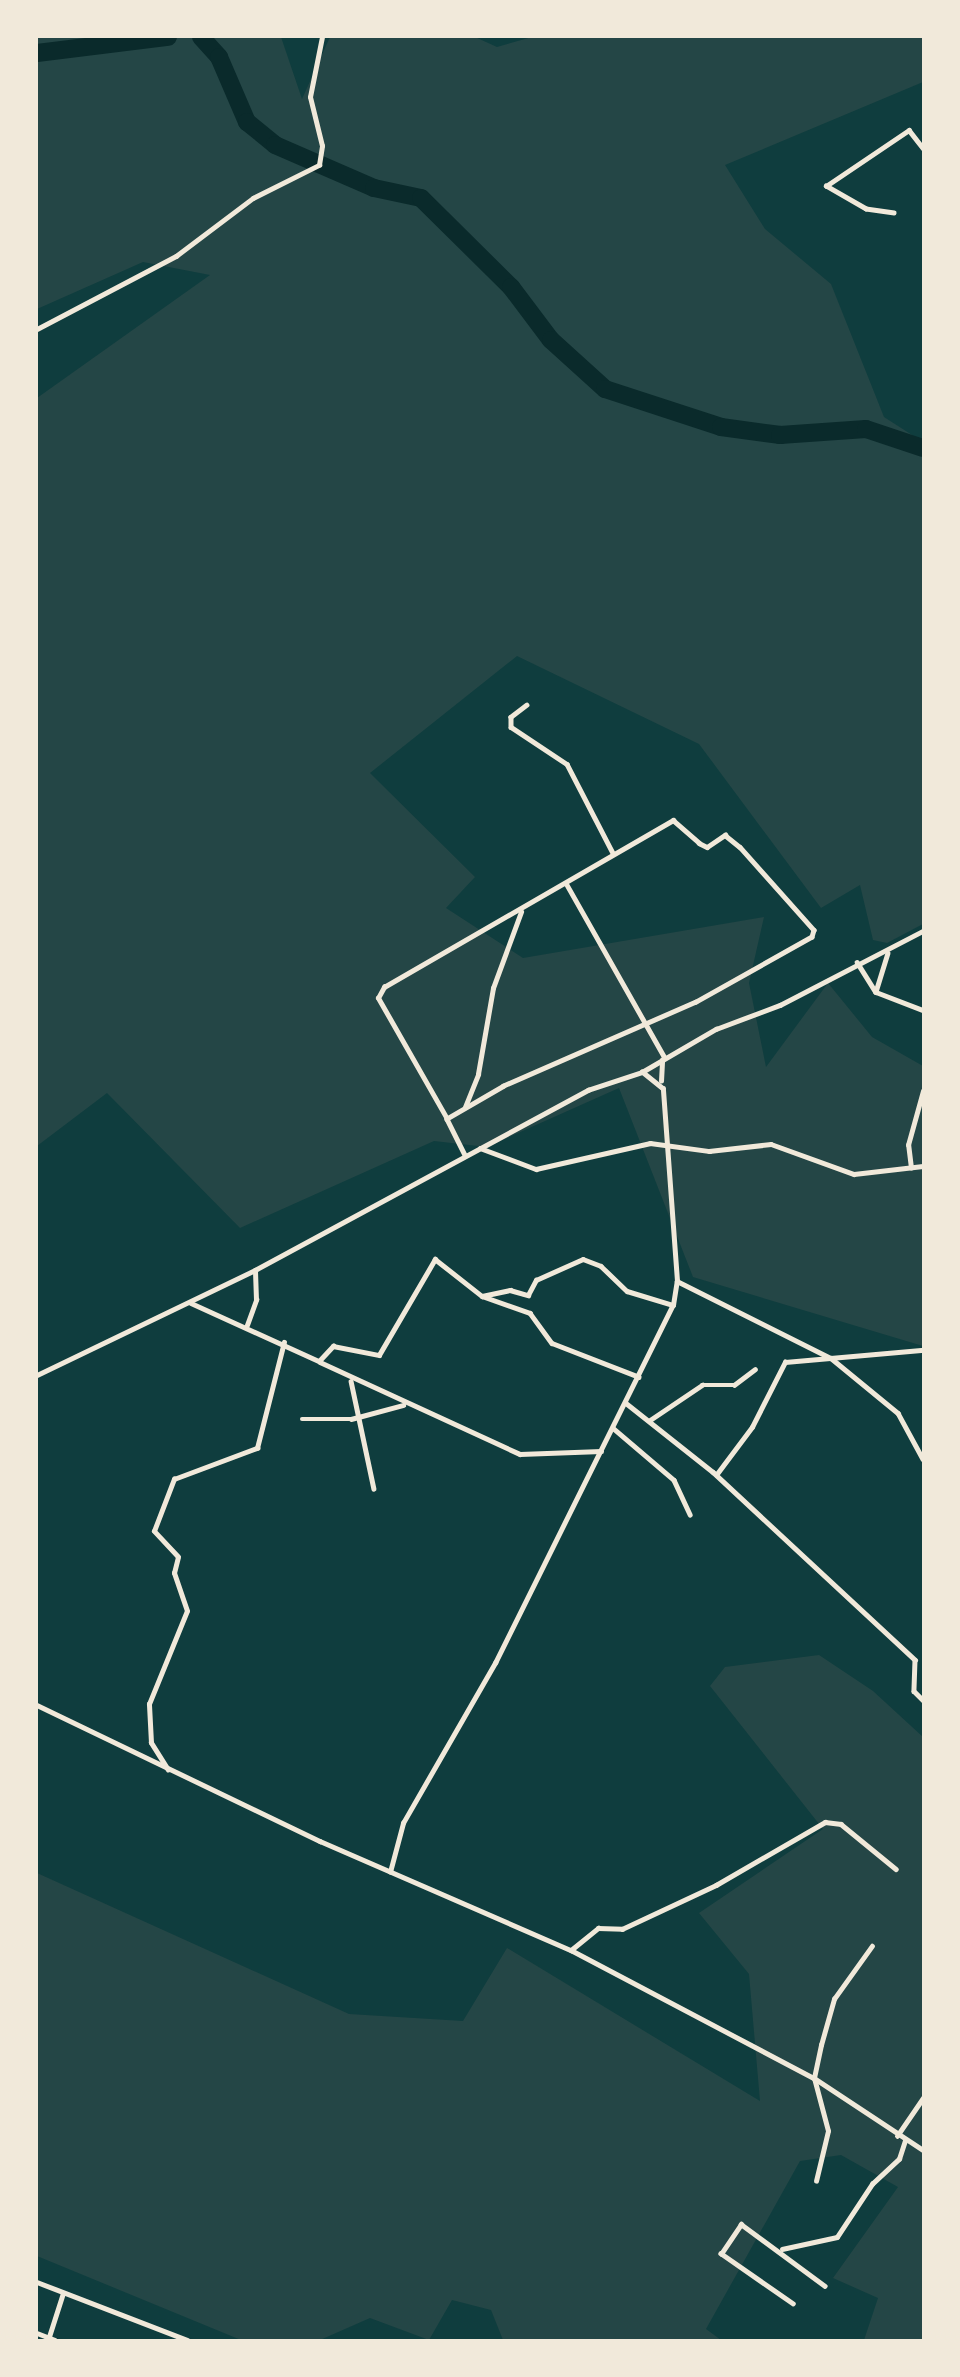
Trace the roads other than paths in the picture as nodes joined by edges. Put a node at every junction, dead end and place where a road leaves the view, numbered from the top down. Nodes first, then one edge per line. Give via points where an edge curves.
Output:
1 (323, 37) edge
2 (923, 148) edge
3 (894, 214) dead end
4 (37, 329) edge
5 (527, 705) dead end
6 (613, 853) junction
7 (566, 883) junction
8 (521, 911) junction
9 (923, 931) edge
10 (888, 953) junction
11 (857, 962) junction
12 (876, 992) junction
13 (923, 1010) edge
14 (650, 1024) junction
15 (664, 1059) junction
16 (642, 1072) junction
17 (661, 1082) junction
18 (923, 1091) edge
19 (464, 1108) junction
20 (447, 1119) junction
21 (669, 1145) junction
22 (480, 1148) junction
23 (465, 1155) junction
24 (923, 1166) edge
25 (911, 1168) junction
26 (255, 1270) junction
27 (677, 1281) junction
28 (482, 1296) junction
29 (190, 1303) junction
30 (673, 1305) junction
31 (247, 1325) junction
32 (284, 1342) junction
33 (923, 1350) edge
34 (831, 1358) junction
35 (319, 1361) junction
36 (755, 1369) dead end
37 (37, 1375) edge
38 (639, 1377) junction
39 (351, 1380) junction
40 (626, 1403) junction
41 (404, 1405) junction
42 (362, 1416) junction
43 (302, 1419) dead end
44 (650, 1420) junction
45 (613, 1428) junction
46 (601, 1451) junction
47 (923, 1459) edge
48 (716, 1475) junction
49 (373, 1489) dead end
50 (690, 1514) dead end
51 (923, 1700) edge
52 (37, 1705) edge
53 (168, 1770) junction
54 (896, 1869) dead end
55 (390, 1872) junction
56 (872, 1946) dead end
57 (571, 1950) junction
58 (814, 2078) junction
59 (923, 2098) edge
60 (897, 2136) junction
61 (905, 2141) junction
62 (923, 2150) edge
63 (816, 2181) dead end
64 (781, 2249) junction
65 (37, 2282) edge
66 (825, 2286) dead end
67 (63, 2293) junction
68 (793, 2304) dead end
69 (37, 2333) edge
70 (49, 2339) edge
71 (55, 2340) edge
72 (187, 2340) edge

1 - 4 street via 311,74 323,156 319,165 253,198 176,256
2 - 3 street via 909,130 826,186 866,209
5 - 6 street via 510,724 567,764
6 - 7 street
6 - 14 street via 673,820 707,847 725,835 815,934
7 - 8 street
7 - 14 street
8 - 19 street via 493,988 478,1074
8 - 20 street via 400,973 378,998
9 - 10 street
10 - 11 street
10 - 12 street
11 - 12 street
11 - 15 street
12 - 13 street
14 - 15 street
14 - 19 street
15 - 16 street
15 - 17 street
16 - 17 street
16 - 22 street via 614,1077
17 - 21 street
18 - 25 street via 908,1145
19 - 20 street
20 - 23 street
21 - 22 street via 642,1143 536,1170
21 - 25 street via 709,1151 771,1144 853,1174
21 - 27 street
22 - 23 street
23 - 26 street
24 - 25 street
26 - 29 street
26 - 31 street via 256,1300
27 - 30 street
27 - 34 street
28 - 30 street via 510,1290 528,1295 536,1280 583,1259 601,1266 627,1291
28 - 35 street via 435,1259 379,1355 333,1346
28 - 38 street via 530,1313 555,1345
29 - 31 street
29 - 37 street via 90,1344
30 - 38 street
31 - 32 street
32 - 35 street
32 - 53 street via 257,1448 174,1479 154,1531 178,1557 174,1573 187,1611 149,1704 151,1743
33 - 34 street
34 - 47 street via 898,1413
34 - 48 street via 814,1356 781,1365 752,1427
35 - 39 street
36 - 44 street via 734,1385 690,1391
38 - 40 street
39 - 41 street
39 - 42 street
40 - 44 street
40 - 45 street
41 - 42 street
41 - 46 street via 535,1458 589,1447
42 - 43 street
42 - 49 street
44 - 48 street
45 - 46 street
45 - 50 street via 674,1480
46 - 55 street via 495,1663 403,1823
48 - 51 street via 915,1660 914,1691
52 - 53 street
53 - 55 street
54 - 57 street via 841,1824 825,1822 716,1885 622,1929 598,1928
55 - 57 street
56 - 58 street via 834,1999
57 - 58 street
58 - 60 street
58 - 63 street via 828,2131
59 - 60 street
60 - 61 street
61 - 62 street
61 - 64 street via 899,2159 872,2184 837,2237
64 - 66 street
64 - 68 street via 741,2224 721,2254
65 - 67 street
67 - 70 street
67 - 72 street
69 - 70 street
70 - 71 street

